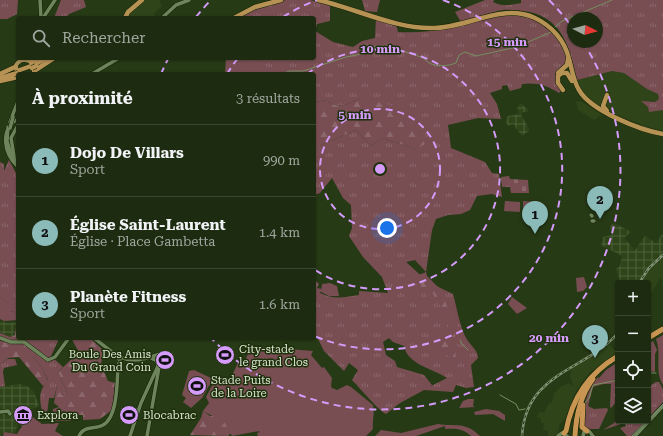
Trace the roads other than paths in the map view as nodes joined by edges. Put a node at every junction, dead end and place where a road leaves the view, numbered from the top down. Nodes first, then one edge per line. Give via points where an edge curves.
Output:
1 (41, 0) edge
2 (55, 0) edge
3 (142, 0) edge
4 (188, 0) edge
5 (277, 0) edge
6 (281, 0) edge
7 (318, 0) edge
8 (323, 0) edge
9 (44, 7) junction
10 (43, 13) junction
11 (42, 16) edge
12 (126, 16) edge
13 (164, 16) edge
14 (237, 16) edge
15 (237, 16) edge
16 (416, 26) junction
17 (423, 27) junction
18 (566, 49) junction
19 (19, 60) edge
20 (25, 60) edge
21 (44, 60) edge
22 (46, 60) edge
23 (49, 60) edge
24 (116, 60) edge
25 (33, 67) edge
26 (16, 72) edge
27 (19, 72) edge
28 (95, 72) edge
29 (16, 73) edge
30 (0, 77) edge
31 (591, 104) junction
32 (599, 109) junction
33 (617, 116) junction
34 (16, 120) edge
35 (9, 127) junction
36 (663, 133) edge
37 (7, 141) junction
38 (4, 145) junction
39 (14, 157) junction
40 (16, 160) edge
41 (16, 164) edge
42 (16, 165) edge
43 (663, 331) edge
44 (0, 337) edge
45 (651, 338) edge
46 (68, 340) edge
47 (94, 340) edge
48 (94, 340) edge
49 (160, 354) junction
50 (151, 358) junction
51 (615, 359) edge
52 (120, 361) junction
53 (159, 361) junction
54 (592, 379) junction
55 (663, 406) edge
56 (0, 412) edge
57 (10, 414) dead end
58 (565, 434) edge
59 (583, 434) edge
60 (78, 436) edge
61 (130, 436) edge
62 (147, 436) edge
63 (558, 436) edge
64 (574, 436) edge
65 (593, 436) edge
66 (635, 436) edge

1 - 9 main road
2 - 9 main road
3 - 12 highway
4 - 13 main road
5 - 14 highway via 253,7
6 - 15 highway via 255,7
7 - 16 highway
8 - 16 highway
9 - 10 main road
9 - 10 main road
10 - 11 main road
16 - 17 highway
17 - 18 highway via 457,26 499,14 521,14 549,27
17 - 31 highway via 452,25 503,12 520,12 537,17 553,28 561,38 570,58 577,86
18 - 32 highway via 578,89 586,100
18 - 32 highway via 567,65 556,79 564,89 558,83 557,78 562,73 567,73 582,96
19 - 26 main road
20 - 25 main road
21 - 25 highway
22 - 25 highway
23 - 25 highway
24 - 28 main road
25 - 27 highway
29 - 30 highway
31 - 33 highway
31 - 33 highway via 600,106 606,95 603,108
32 - 36 highway via 644,129
33 - 36 highway
34 - 35 main road, bridge
34 - 35 main road, bridge
34 - 38 main road via 4,130
34 - 39 main road via 11,138
35 - 37 main road
35 - 39 main road via 9,143
37 - 38 main road
37 - 41 main road
38 - 42 main road
39 - 40 main road
43 - 45 highway
44 - 46 main road via 11,342 24,342 48,360 55,357
47 - 52 main road
48 - 52 main road
49 - 50 main road
49 - 52 main road via 132,361
49 - 53 main road
50 - 52 main road via 131,362
50 - 53 main road
51 - 54 highway via 601,368
52 - 60 main road via 114,409 110,418 101,426 83,430
53 - 61 main road
53 - 62 main road
54 - 58 highway via 582,388 576,399
54 - 59 highway via 582,409
54 - 64 highway via 582,393 577,407
55 - 66 main road
56 - 57 main road via 8,411
58 - 63 main road
59 - 65 main road via 591,432

